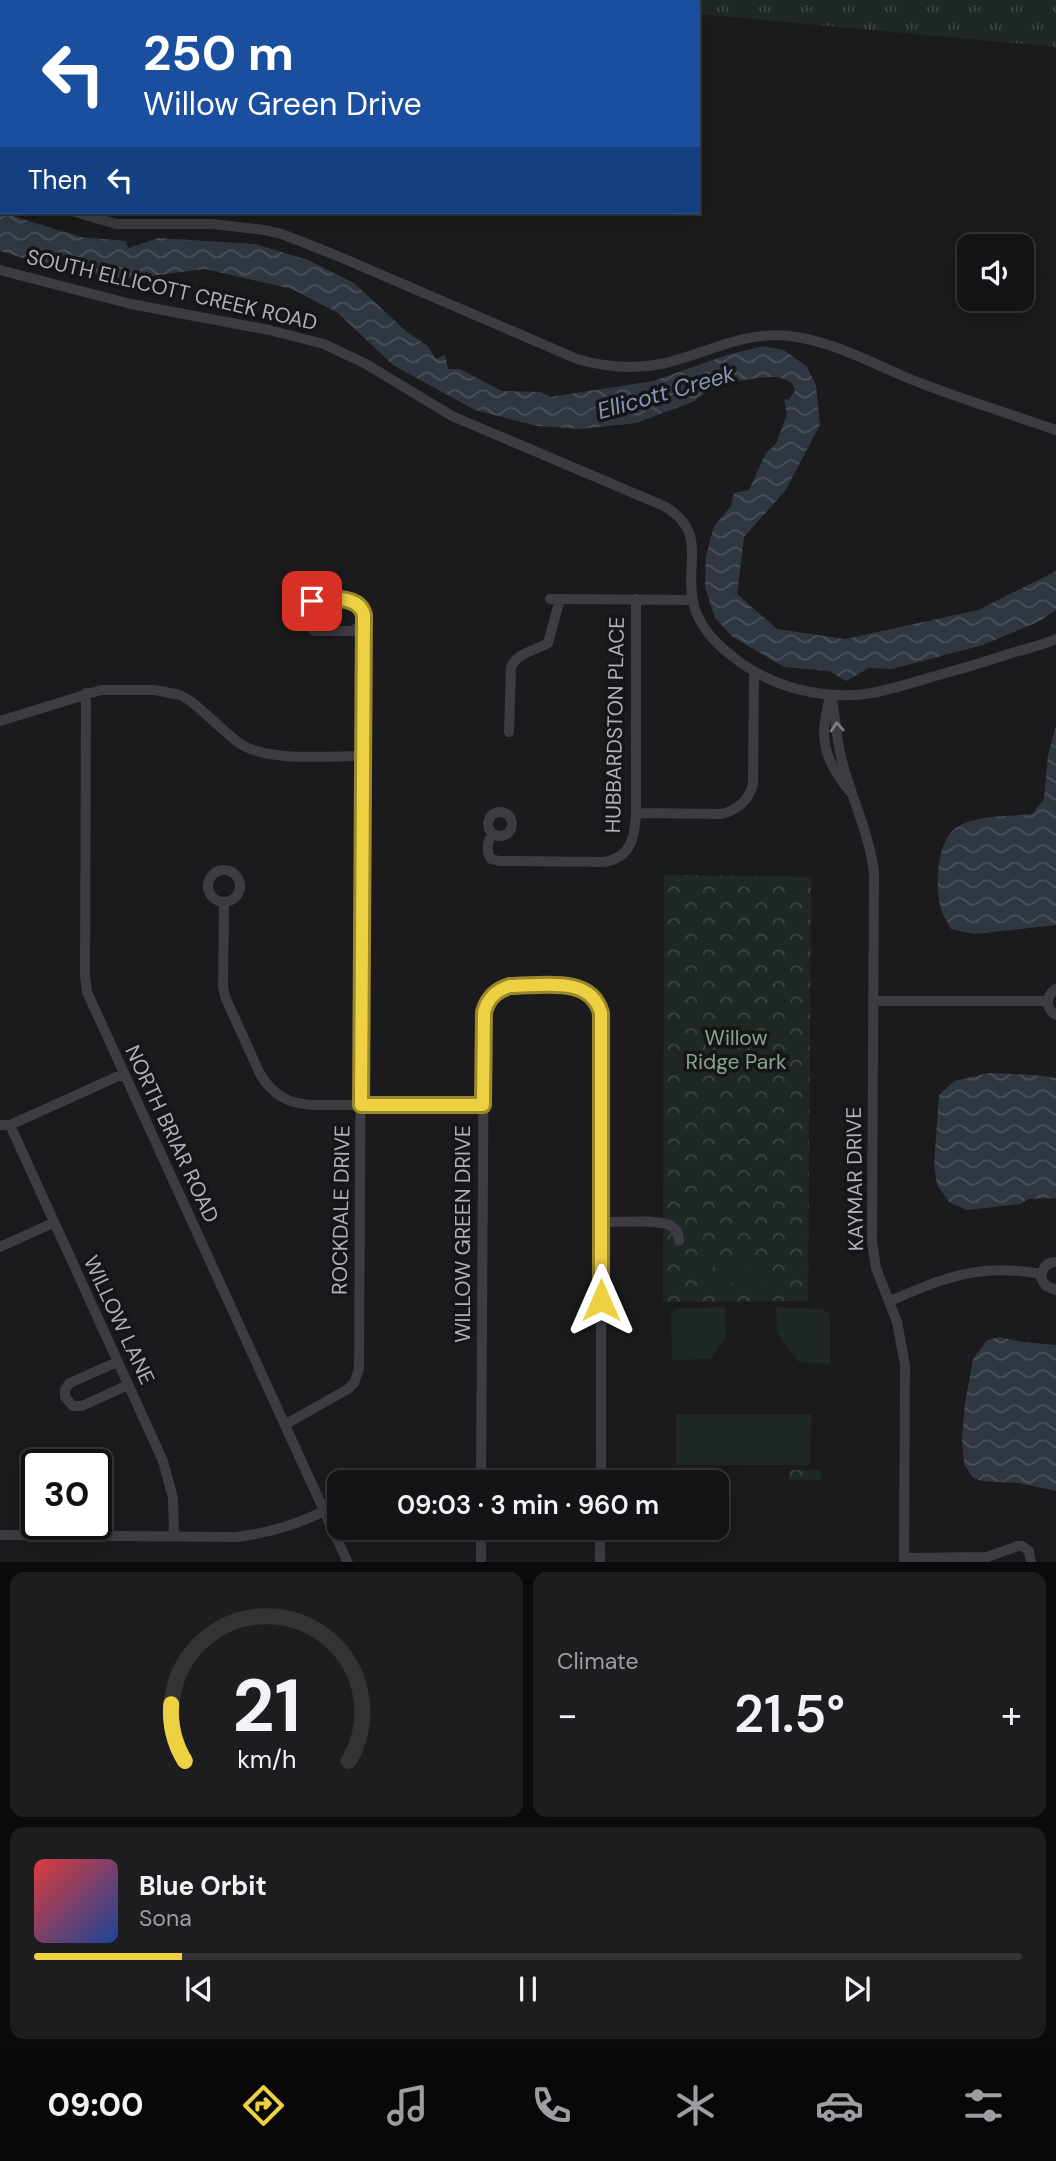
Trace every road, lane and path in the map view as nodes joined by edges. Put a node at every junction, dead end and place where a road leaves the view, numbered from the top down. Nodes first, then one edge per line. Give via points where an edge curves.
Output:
1 (82, 214) edge
2 (0, 270) edge
3 (1056, 430) edge
4 (636, 599) junction
5 (693, 600) junction
6 (363, 620) junction
7 (1056, 639) edge
8 (754, 672) junction
9 (86, 693) junction
10 (831, 695) junction
11 (0, 721) edge
12 (509, 733) dead end
13 (362, 756) junction
14 (636, 813) junction
15 (493, 834) dead end
16 (224, 902) dead end
17 (1056, 989) edge
18 (873, 1001) junction
19 (1047, 1001) junction
20 (1056, 1015) edge
21 (123, 1074) junction
22 (361, 1105) junction
23 (483, 1105) junction
24 (5, 1125) edge
25 (602, 1222) junction
26 (53, 1223) junction
27 (679, 1241) dead end
28 (0, 1247) edge
29 (1056, 1262) edge
30 (1042, 1274) junction
31 (1056, 1290) edge
32 (890, 1301) junction
33 (117, 1362) junction
34 (128, 1385) junction
35 (286, 1424) junction
36 (481, 1470) edge
37 (601, 1470) edge
38 (326, 1510) junction
39 (0, 1535) edge
40 (174, 1536) junction
41 (481, 1540) edge
42 (600, 1540) edge
43 (904, 1560) edge
44 (992, 1560) edge
45 (348, 1562) edge
46 (481, 1562) edge
47 (600, 1562) edge
48 (1031, 1562) edge

1 - 3 street via 116,224 213,224 282,234 594,364 645,367 732,341 792,336
2 - 5 street, SOUTH ELLICOTT CREEK ROAD via 131,304 301,337 347,353 452,416 677,514 690,533
4 - 5 street
4 - 12 street via 555,599 548,643 520,656 511,667
4 - 14 street, HUBBARDSTON PLACE
5 - 8 street, SOUTH ELLICOTT CREEK ROAD via 712,638
6 - 6 street via 353,631 315,631 303,614 312,601 352,601 363,611
6 - 13 street, ROCKDALE DRIVE
7 - 10 street, SOUTH ELLICOTT CREEK ROAD via 873,693
8 - 10 street, SOUTH ELLICOTT CREEK ROAD
8 - 14 street via 753,783 744,802 722,814
9 - 11 street
9 - 13 street via 180,695 240,743 262,753
9 - 21 street, NORTH BRIAR ROAD via 85,983
10 - 18 street, KAYMAR DRIVE via 838,744 867,834 874,872
13 - 22 street, ROCKDALE DRIVE
14 - 15 street, HUBBARDSTON PLACE via 632,844 620,857 604,862 494,860 488,854
16 - 22 street via 223,987 266,1084 281,1098 302,1105
17 - 19 street
18 - 19 street
18 - 32 street, KAYMAR DRIVE via 872,1241 876,1268
19 - 20 street
21 - 24 street
21 - 35 street, NORTH BRIAR ROAD
22 - 23 street
22 - 35 street, ROCKDALE DRIVE via 359,1369 348,1389
23 - 25 street, WILLOW GREEN DRIVE via 484,1012 490,997 510,986 572,986 595,998 601,1013
23 - 36 street, WILLOW GREEN DRIVE
24 - 26 street, WILLOW LANE
25 - 27 street via 662,1223 673,1227
25 - 37 street, WILLOW GREEN DRIVE
26 - 28 street
26 - 33 street, WILLOW LANE
29 - 30 street via 1048,1264
30 - 31 street via 1046,1286
30 - 32 street via 1014,1269 976,1271 939,1280
32 - 43 street, KAYMAR DRIVE via 905,1365
33 - 34 street, WILLOW LANE
33 - 34 street via 70,1383 65,1397 73,1406 82,1406
34 - 40 street, WILLOW LANE via 170,1482
35 - 38 street, NORTH BRIAR ROAD
38 - 40 street via 289,1527 256,1535
38 - 45 street, NORTH BRIAR ROAD
39 - 40 street
41 - 46 street
42 - 47 street
43 - 44 street
44 - 48 street via 1022,1546 1029,1551

